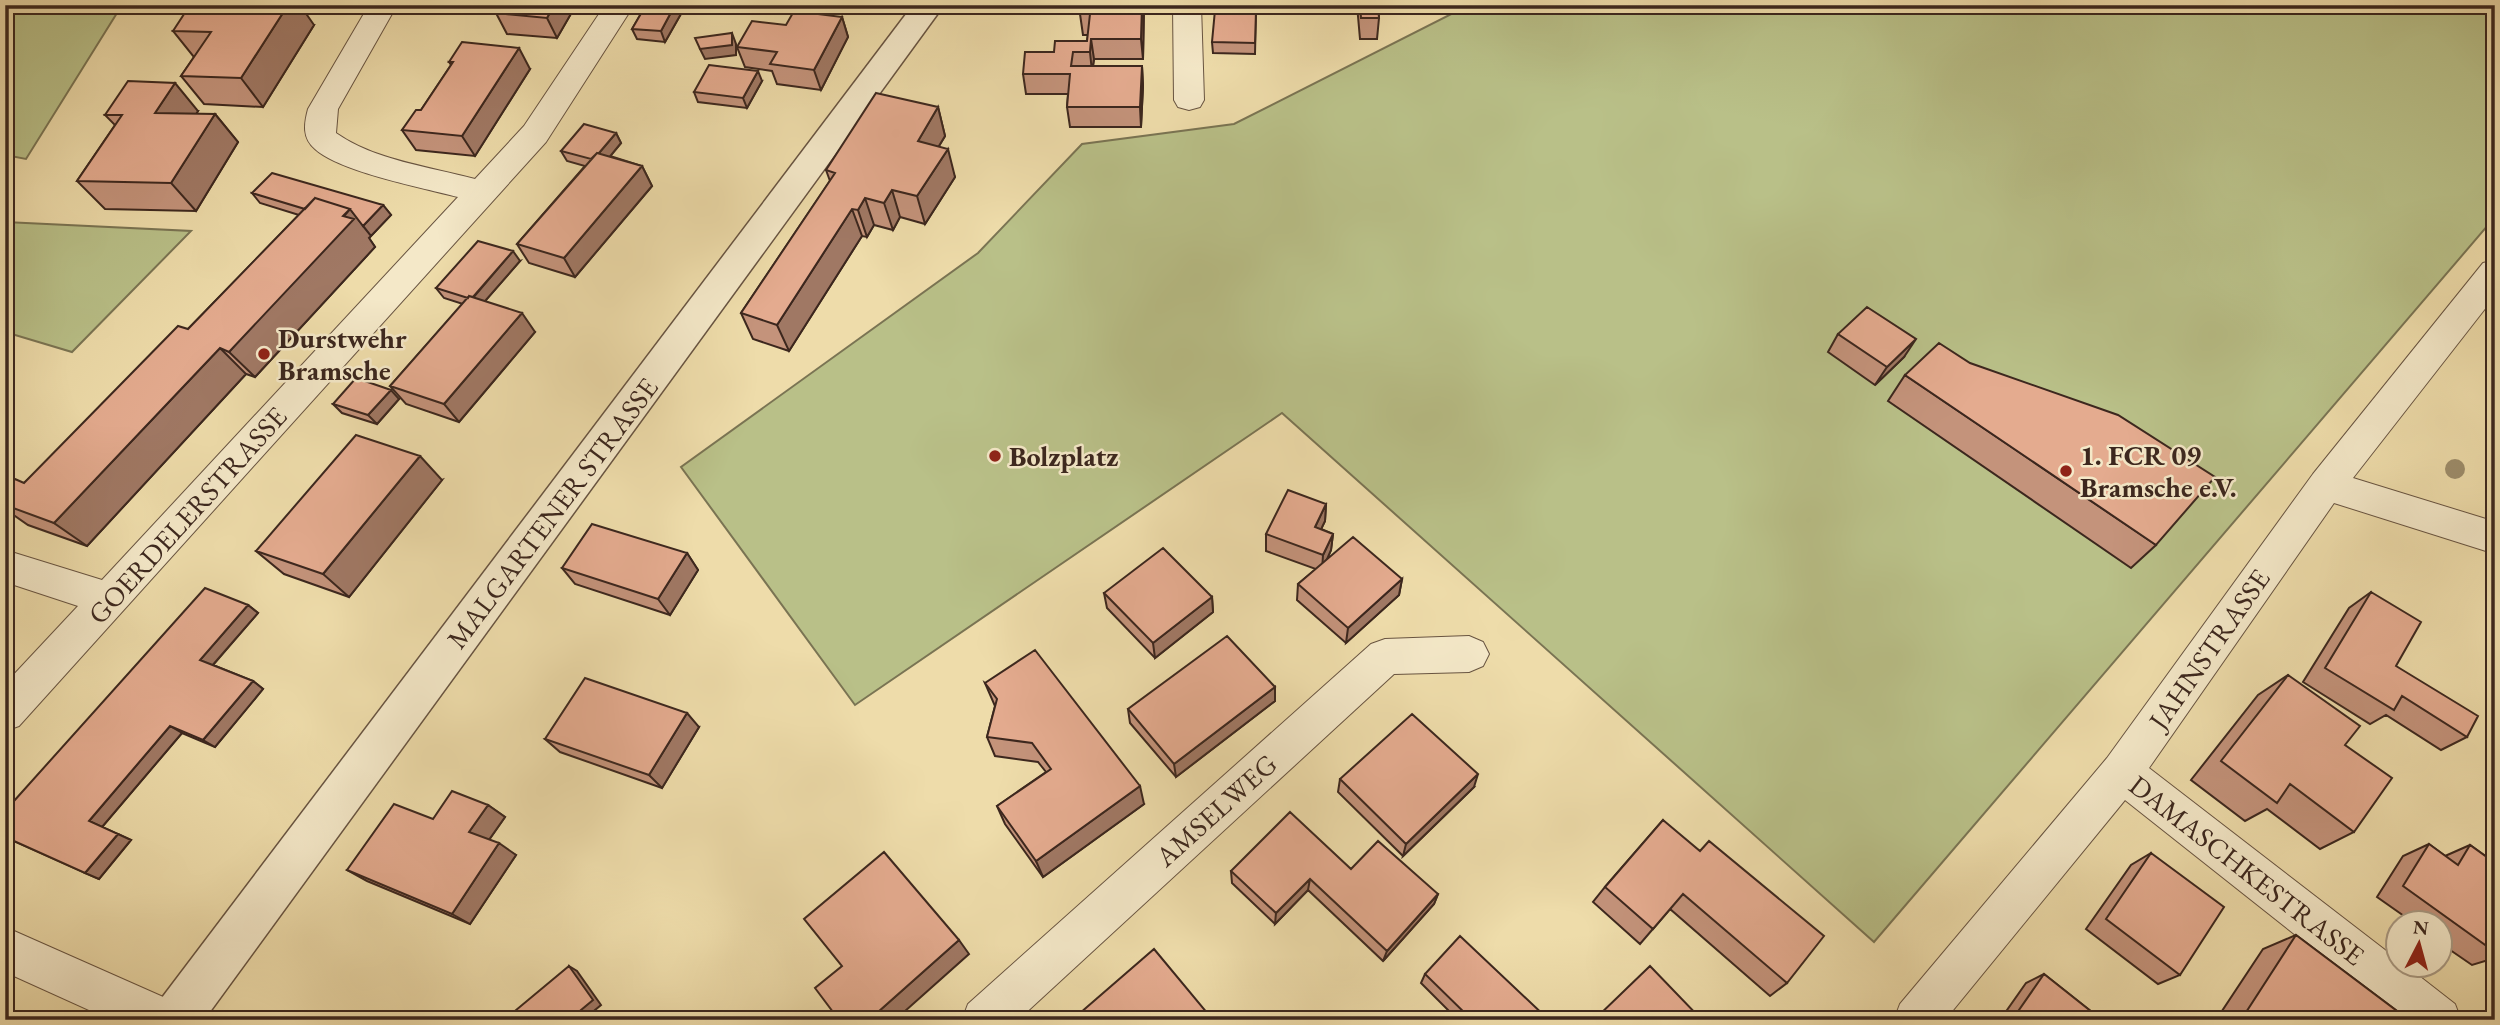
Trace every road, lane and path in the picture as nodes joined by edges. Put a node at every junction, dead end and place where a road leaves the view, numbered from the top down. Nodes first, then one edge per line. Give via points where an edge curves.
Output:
1 (383, 5) edge
2 (620, 5) edge
3 (929, 5) edge
4 (1187, 5) edge
5 (1189, 100) dead end
6 (482, 192) junction
7 (2495, 272) edge
8 (2326, 485) junction
9 (2495, 535) edge
10 (5, 566) edge
11 (110, 599) junction
12 (1469, 654) dead end
13 (5, 713) edge
14 (2122, 772) junction
15 (5, 949) edge
16 (163, 1020) edge
17 (175, 1020) edge
18 (984, 1020) edge
19 (1916, 1020) edge
20 (2439, 1020) edge

1 - 6 street via 323,109 319,127 323,139 334,148 373,162
2 - 6 street, GOERDELERSTRASSE via 535,134
3 - 17 street, MALGARTENER STRASSE
4 - 5 street
6 - 11 street, GOERDELERSTRASSE
7 - 8 street, JAHNSTRASSE
8 - 9 street
8 - 14 street, JAHNSTRASSE
10 - 11 street
11 - 13 street, GOERDELERSTRASSE
12 - 18 street, AMSELWEG via 1385,657
14 - 19 street, JAHNSTRASSE
14 - 20 street, DAMASCHKESTRASSE
15 - 16 street

